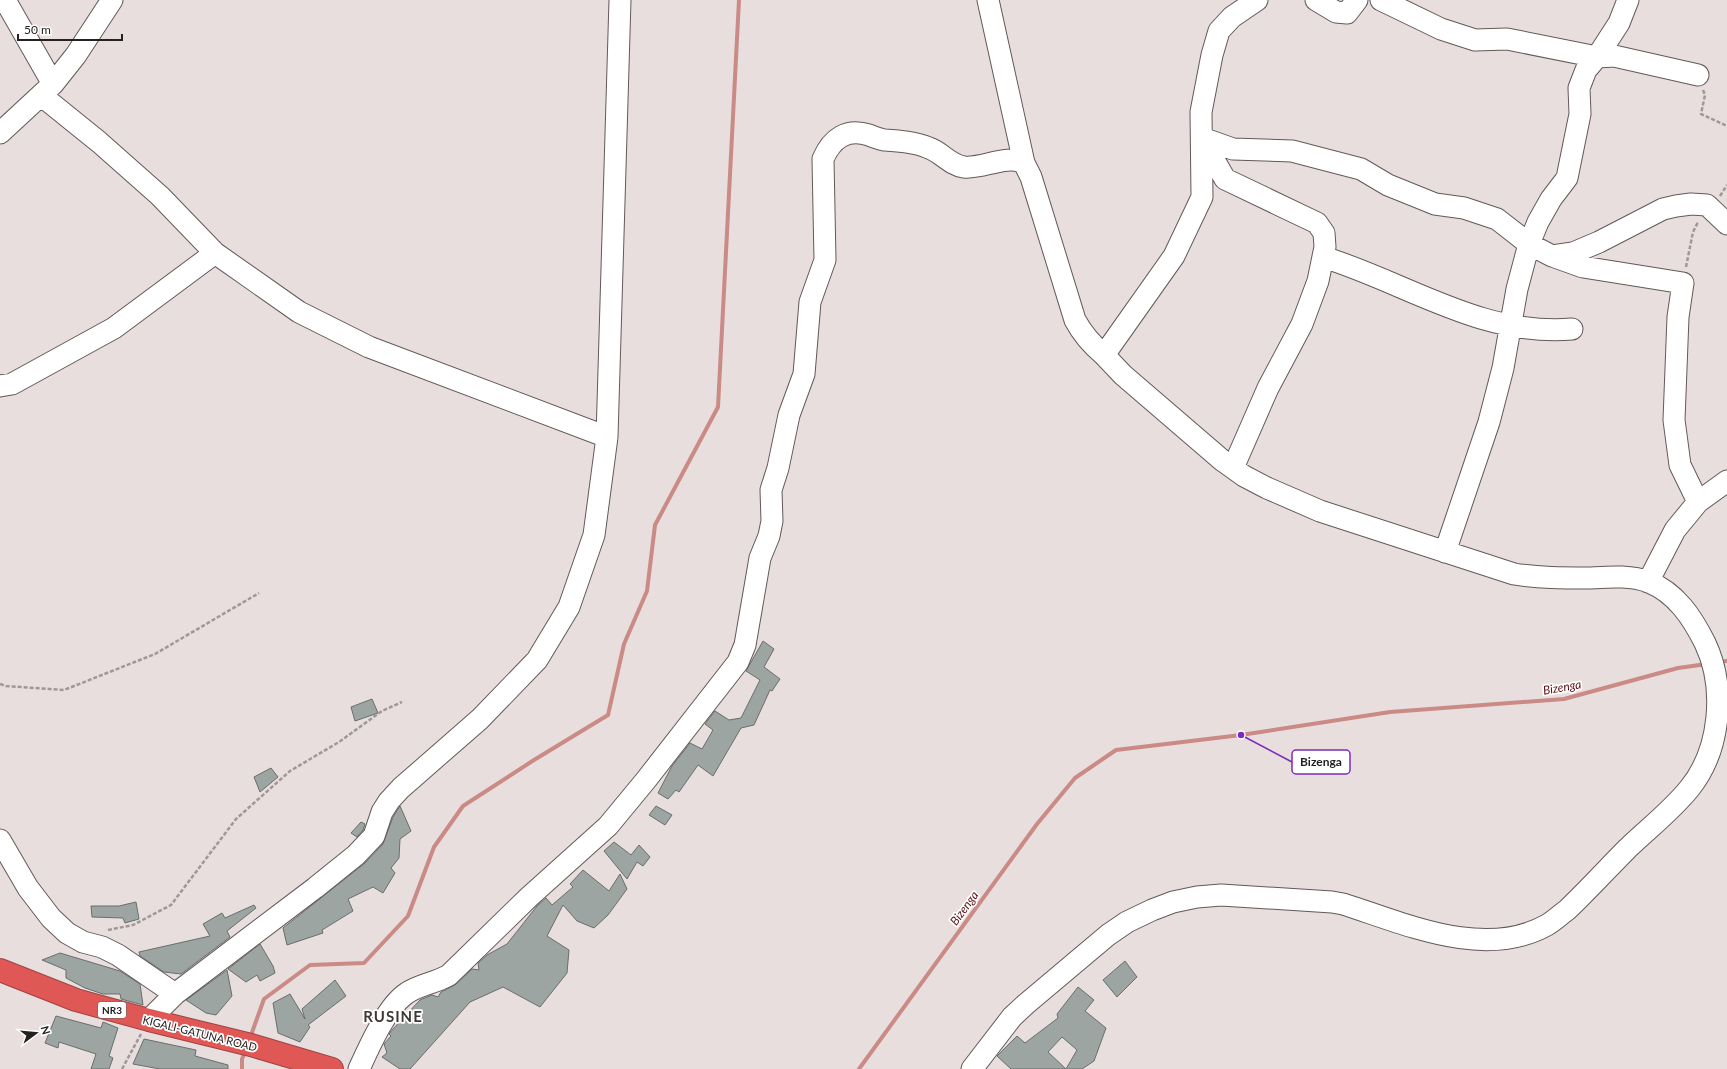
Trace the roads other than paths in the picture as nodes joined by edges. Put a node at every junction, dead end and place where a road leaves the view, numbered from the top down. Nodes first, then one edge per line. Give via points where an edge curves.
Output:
1 (5, 0) edge
2 (112, 0) edge
3 (620, 0) edge
4 (988, 0) edge
5 (1257, 0) edge
6 (1316, 0) edge
7 (1357, 0) edge
8 (1381, 0) edge
9 (1628, 0) edge
10 (1597, 56) junction
11 (1698, 75) road end
12 (48, 90) junction
13 (0, 133) edge
14 (1202, 138) junction
15 (1024, 163) junction
16 (1727, 224) edge
17 (1529, 244) junction
18 (216, 253) junction
19 (1552, 256) junction
20 (1323, 257) junction
21 (1510, 326) junction
22 (1572, 329) dead end
23 (1104, 355) junction
24 (0, 386) edge
25 (607, 437) junction
26 (1233, 468) junction
27 (1727, 481) edge
28 (1698, 502) junction
29 (1446, 552) junction
30 (1648, 582) junction
31 (0, 840) edge
32 (0, 970) edge
33 (175, 994) junction
34 (149, 1020) junction
35 (332, 1069) edge
36 (359, 1069) edge
37 (972, 1069) edge

1 - 12 street via 31,44
2 - 12 street via 76,55
3 - 25 street
4 - 15 street
5 - 14 street via 1232,16 1219,31 1201,112
6 - 7 street via 1336,12 1347,13
8 - 10 street via 1441,29 1474,40 1507,39
9 - 10 street via 1619,23
10 - 11 street via 1614,56
10 - 17 street via 1586,70 1579,88 1580,114 1567,178 1548,204
12 - 13 street
12 - 18 street
14 - 17 street via 1233,149 1292,150 1361,169 1388,185 1435,204 1464,208 1498,219
14 - 20 street via 1225,179 1317,223 1324,233
14 - 23 street via 1202,197 1174,256
15 - 23 street via 1075,320 1082,334
15 - 36 street via 1009,160 970,168 961,167 930,148 906,142 881,140 857,133 838,138 828,147 823,159 825,260 810,302 804,374 789,415 771,490 772,521 760,558 745,645 738,662 608,826 529,897 449,975 413,990 399,999 376,1034
16 - 19 street via 1707,205 1691,204 1663,209 1592,245 1573,253
17 - 19 street
17 - 21 street
18 - 24 street via 114,328 12,384
18 - 25 street via 299,312 369,346
19 - 28 street via 1583,267 1683,283 1678,317 1674,420 1680,465
20 - 21 street via 1353,266 1439,304
20 - 26 street via 1318,282 1302,324 1268,388
21 - 22 street via 1534,330
21 - 29 street via 1503,368 1488,422
23 - 26 street via 1123,375
25 - 33 street via 594,534 569,607 537,660 480,720 389,800 374,836 356,855
26 - 29 street via 1267,488 1320,511
27 - 28 street
28 - 30 street via 1675,530
29 - 30 street via 1501,571 1526,576 1626,577
30 - 37 street via 1677,600 1695,623 1709,652 1716,677 1717,714 1709,757 1690,788 1674,806 1567,910 1547,925 1523,934 1478,940 1444,936 1332,902 1222,895 1173,902 1127,922 1108,935 1012,1017
31 - 33 street via 28,888 51,918 67,933 118,956
32 - 34 highway, KIGALI-GATUNA ROAD / NR3 via 76,1000
33 - 34 street
34 - 35 highway, KIGALI-GATUNA ROAD / NR3 via 251,1045

